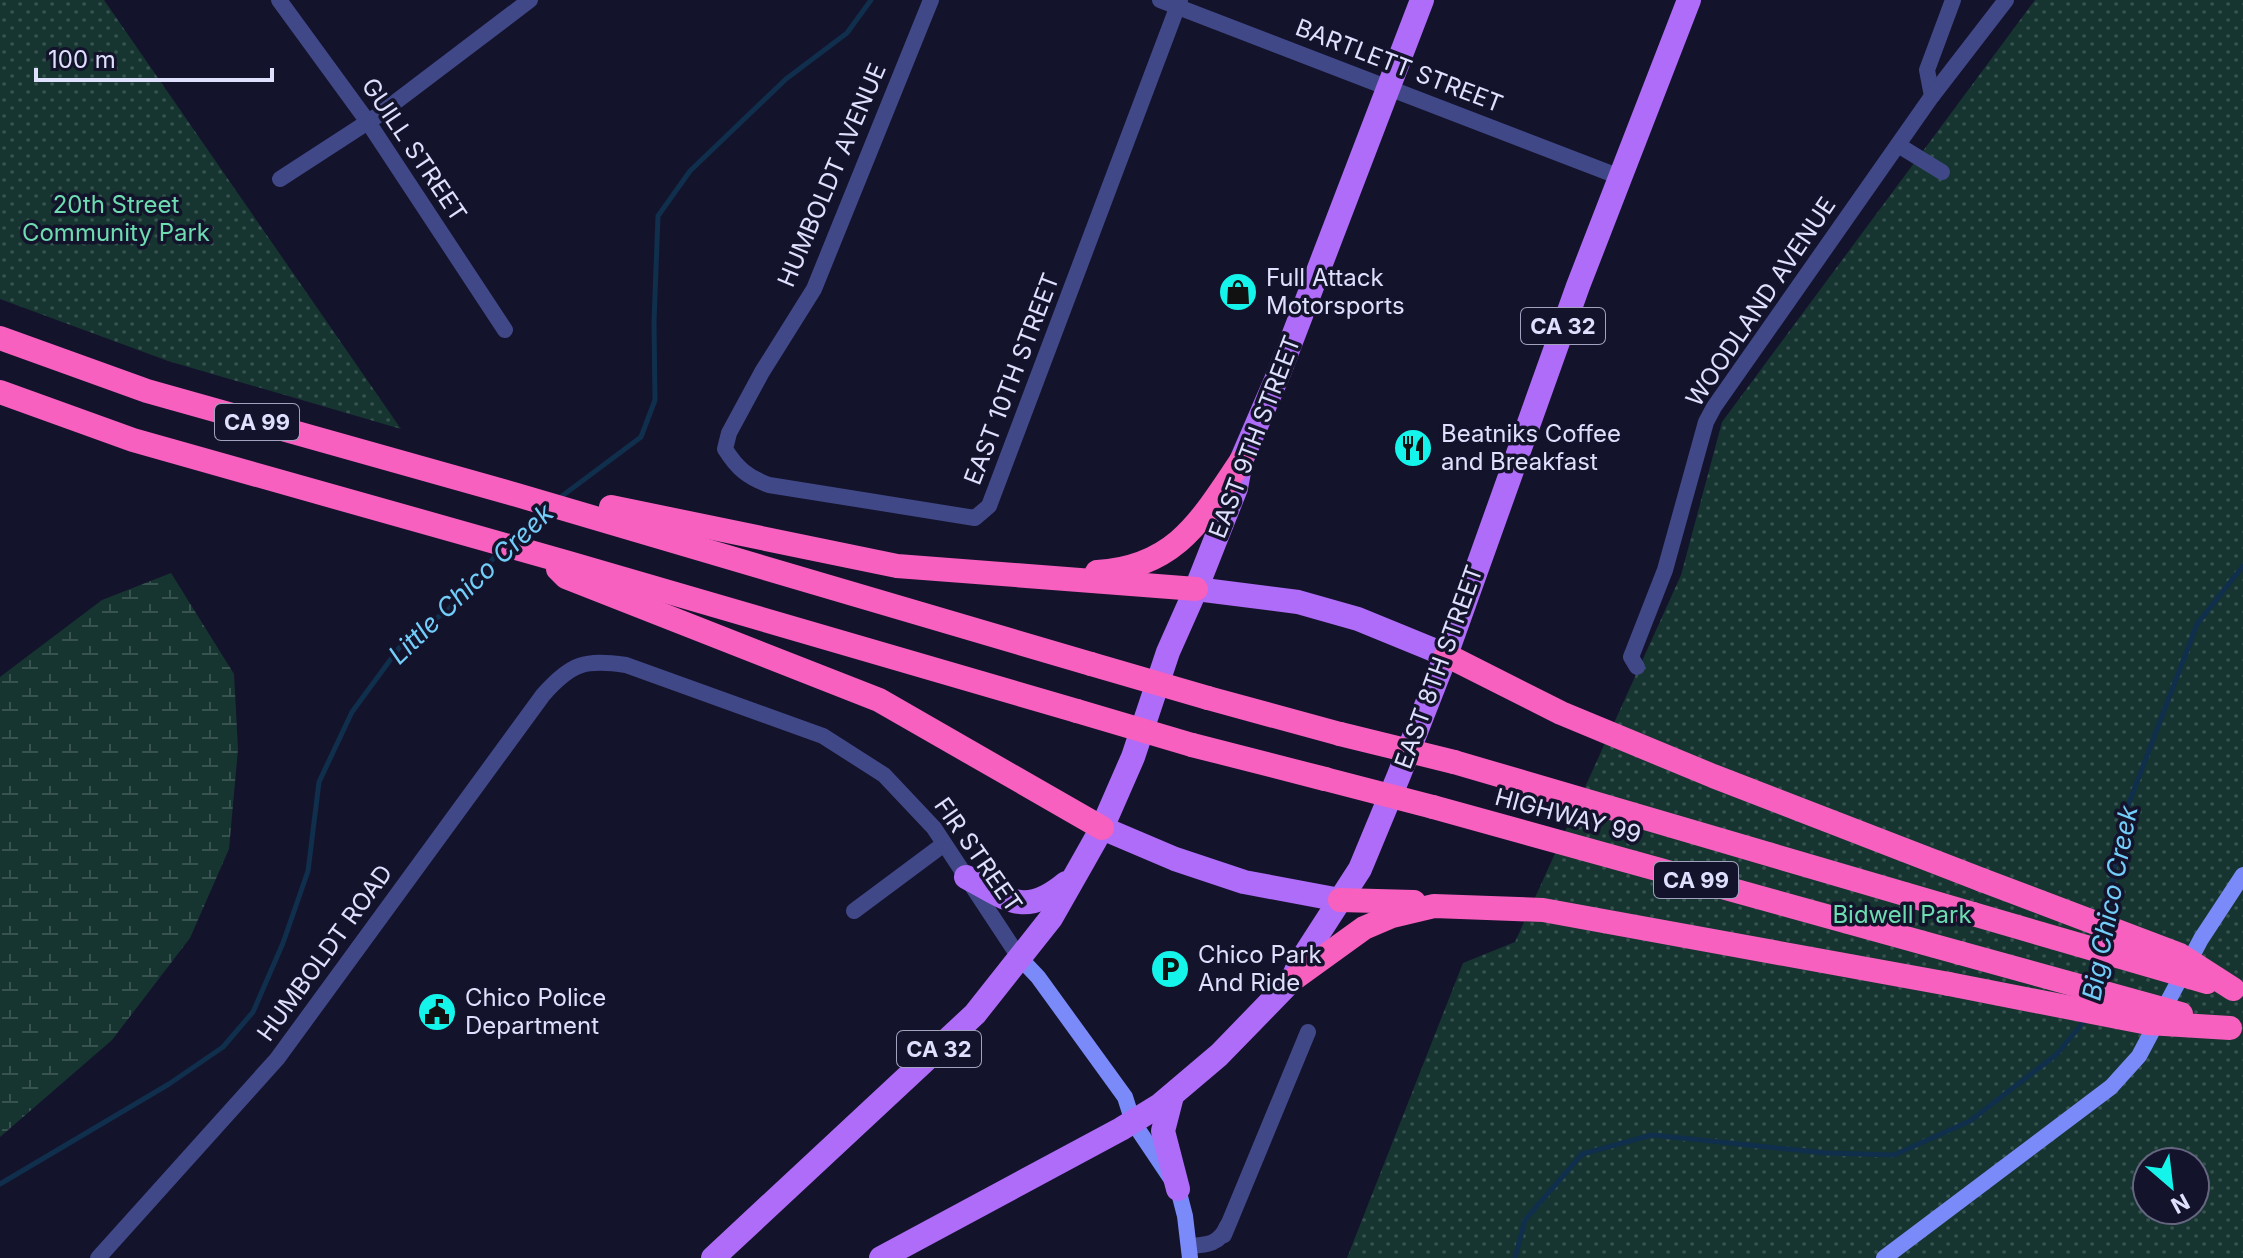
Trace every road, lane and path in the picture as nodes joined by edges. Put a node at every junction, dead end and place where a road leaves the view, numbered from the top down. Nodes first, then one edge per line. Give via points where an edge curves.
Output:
1 (279, 0) edge
2 (530, 0) edge
3 (931, 0) edge
4 (1160, 0) edge
5 (1422, 0) edge
6 (1689, 0) edge
7 (1953, 0) edge
8 (2006, 0) edge
9 (1179, 4) edge
10 (1389, 88) junction
11 (1932, 96) junction
12 (368, 122) junction
13 (1898, 145) junction
14 (1942, 172) dead end
15 (1620, 177) junction
16 (280, 179) dead end
17 (505, 330) dead end
18 (0, 338) edge
19 (0, 392) edge
20 (725, 449) joint
21 (1241, 461) junction
22 (594, 510) junction
23 (545, 557) junction
24 (995, 575) junction
25 (1196, 589) junction
26 (1446, 655) junction
27 (575, 665) joint
28 (1637, 667) dead end
29 (1102, 828) junction
30 (944, 844) junction
31 (1076, 873) junction
32 (2243, 875) edge
33 (966, 877) junction
34 (1340, 900) junction
35 (1434, 906) junction
36 (854, 911) dead end
37 (1019, 957) junction
38 (1292, 980) junction
39 (2238, 991) edge
40 (2237, 1030) edge
41 (1308, 1032) dead end
42 (1172, 1096) junction
43 (1133, 1122) junction
44 (1178, 1189) junction
45 (1190, 1252) edge
46 (98, 1258) edge
47 (713, 1258) edge
48 (881, 1258) edge
49 (1884, 1258) edge

1 - 12 street, GUILL STREET
2 - 12 street
3 - 20 street, HUMBOLDT AVENUE via 814,289 762,372
4 - 9 street, BARTLETT STREET
5 - 10 main road, EAST 9TH STREET / CA 32
6 - 15 main road, EAST 8TH STREET / CA 32
7 - 11 street via 1927,70
8 - 11 street, WOODLAND AVENUE
9 - 10 street, BARTLETT STREET
9 - 20 street, EAST 10TH STREET via 989,506 975,518 769,485 736,467
10 - 15 street, BARTLETT STREET
10 - 21 main road, EAST 9TH STREET / CA 32
11 - 13 street, WOODLAND AVENUE
12 - 16 street
12 - 17 street, GUILL STREET
13 - 14 street
13 - 28 street, WOODLAND AVENUE via 1706,422 1665,570 1631,657
15 - 26 main road, EAST 8TH STREET / CA 32
18 - 22 highway, CA 99 via 147,391 517,495
19 - 23 highway, CA 99 via 133,440
21 - 24 highway via 1193,530 1158,556 1100,572
21 - 25 main road, EAST 9TH STREET / CA 32 via 1236,488
22 - 24 highway via 897,566
22 - 39 highway, CA 99, bridge via 1091,664 1454,762
23 - 29 highway via 566,577 879,700
23 - 40 highway, HIGHWAY 99 / CA 99, bridge via 1192,745
24 - 25 highway
25 - 26 main road via 1298,602 1358,619
25 - 29 main road, EAST 9TH STREET / CA 32
26 - 34 main road, EAST 8TH STREET / CA 32 via 1360,869
26 - 39 highway, bridge via 1561,713 1713,776 2180,955
27 - 30 street, FIR STREET via 626,665 823,736 884,775
27 - 46 street, HUMBOLDT ROAD via 543,695 277,1059
29 - 31 main road, CA 32
29 - 34 main road via 1244,882
30 - 33 street, FIR STREET
30 - 36 street
31 - 33 main road via 1047,898 1030,904 1010,900
31 - 37 main road, CA 32 via 1051,918
32 - 49 street via 2201,939 2139,1056 2111,1087
33 - 37 street, FIR STREET
34 - 35 highway
34 - 38 main road, EAST 8TH STREET / CA 32
35 - 38 highway via 1364,928
35 - 40 highway, bridge via 1543,910 2148,1023
37 - 43 street, FIR STREET via 1125,1097
37 - 47 main road, CA 32 via 975,1014
38 - 42 main road, EAST 8TH STREET / CA 32
41 - 45 street via 1224,1235
42 - 43 main road, EAST 8TH STREET / CA 32
42 - 44 main road via 1163,1131
43 - 44 street
43 - 48 main road, CA 32
44 - 45 street

